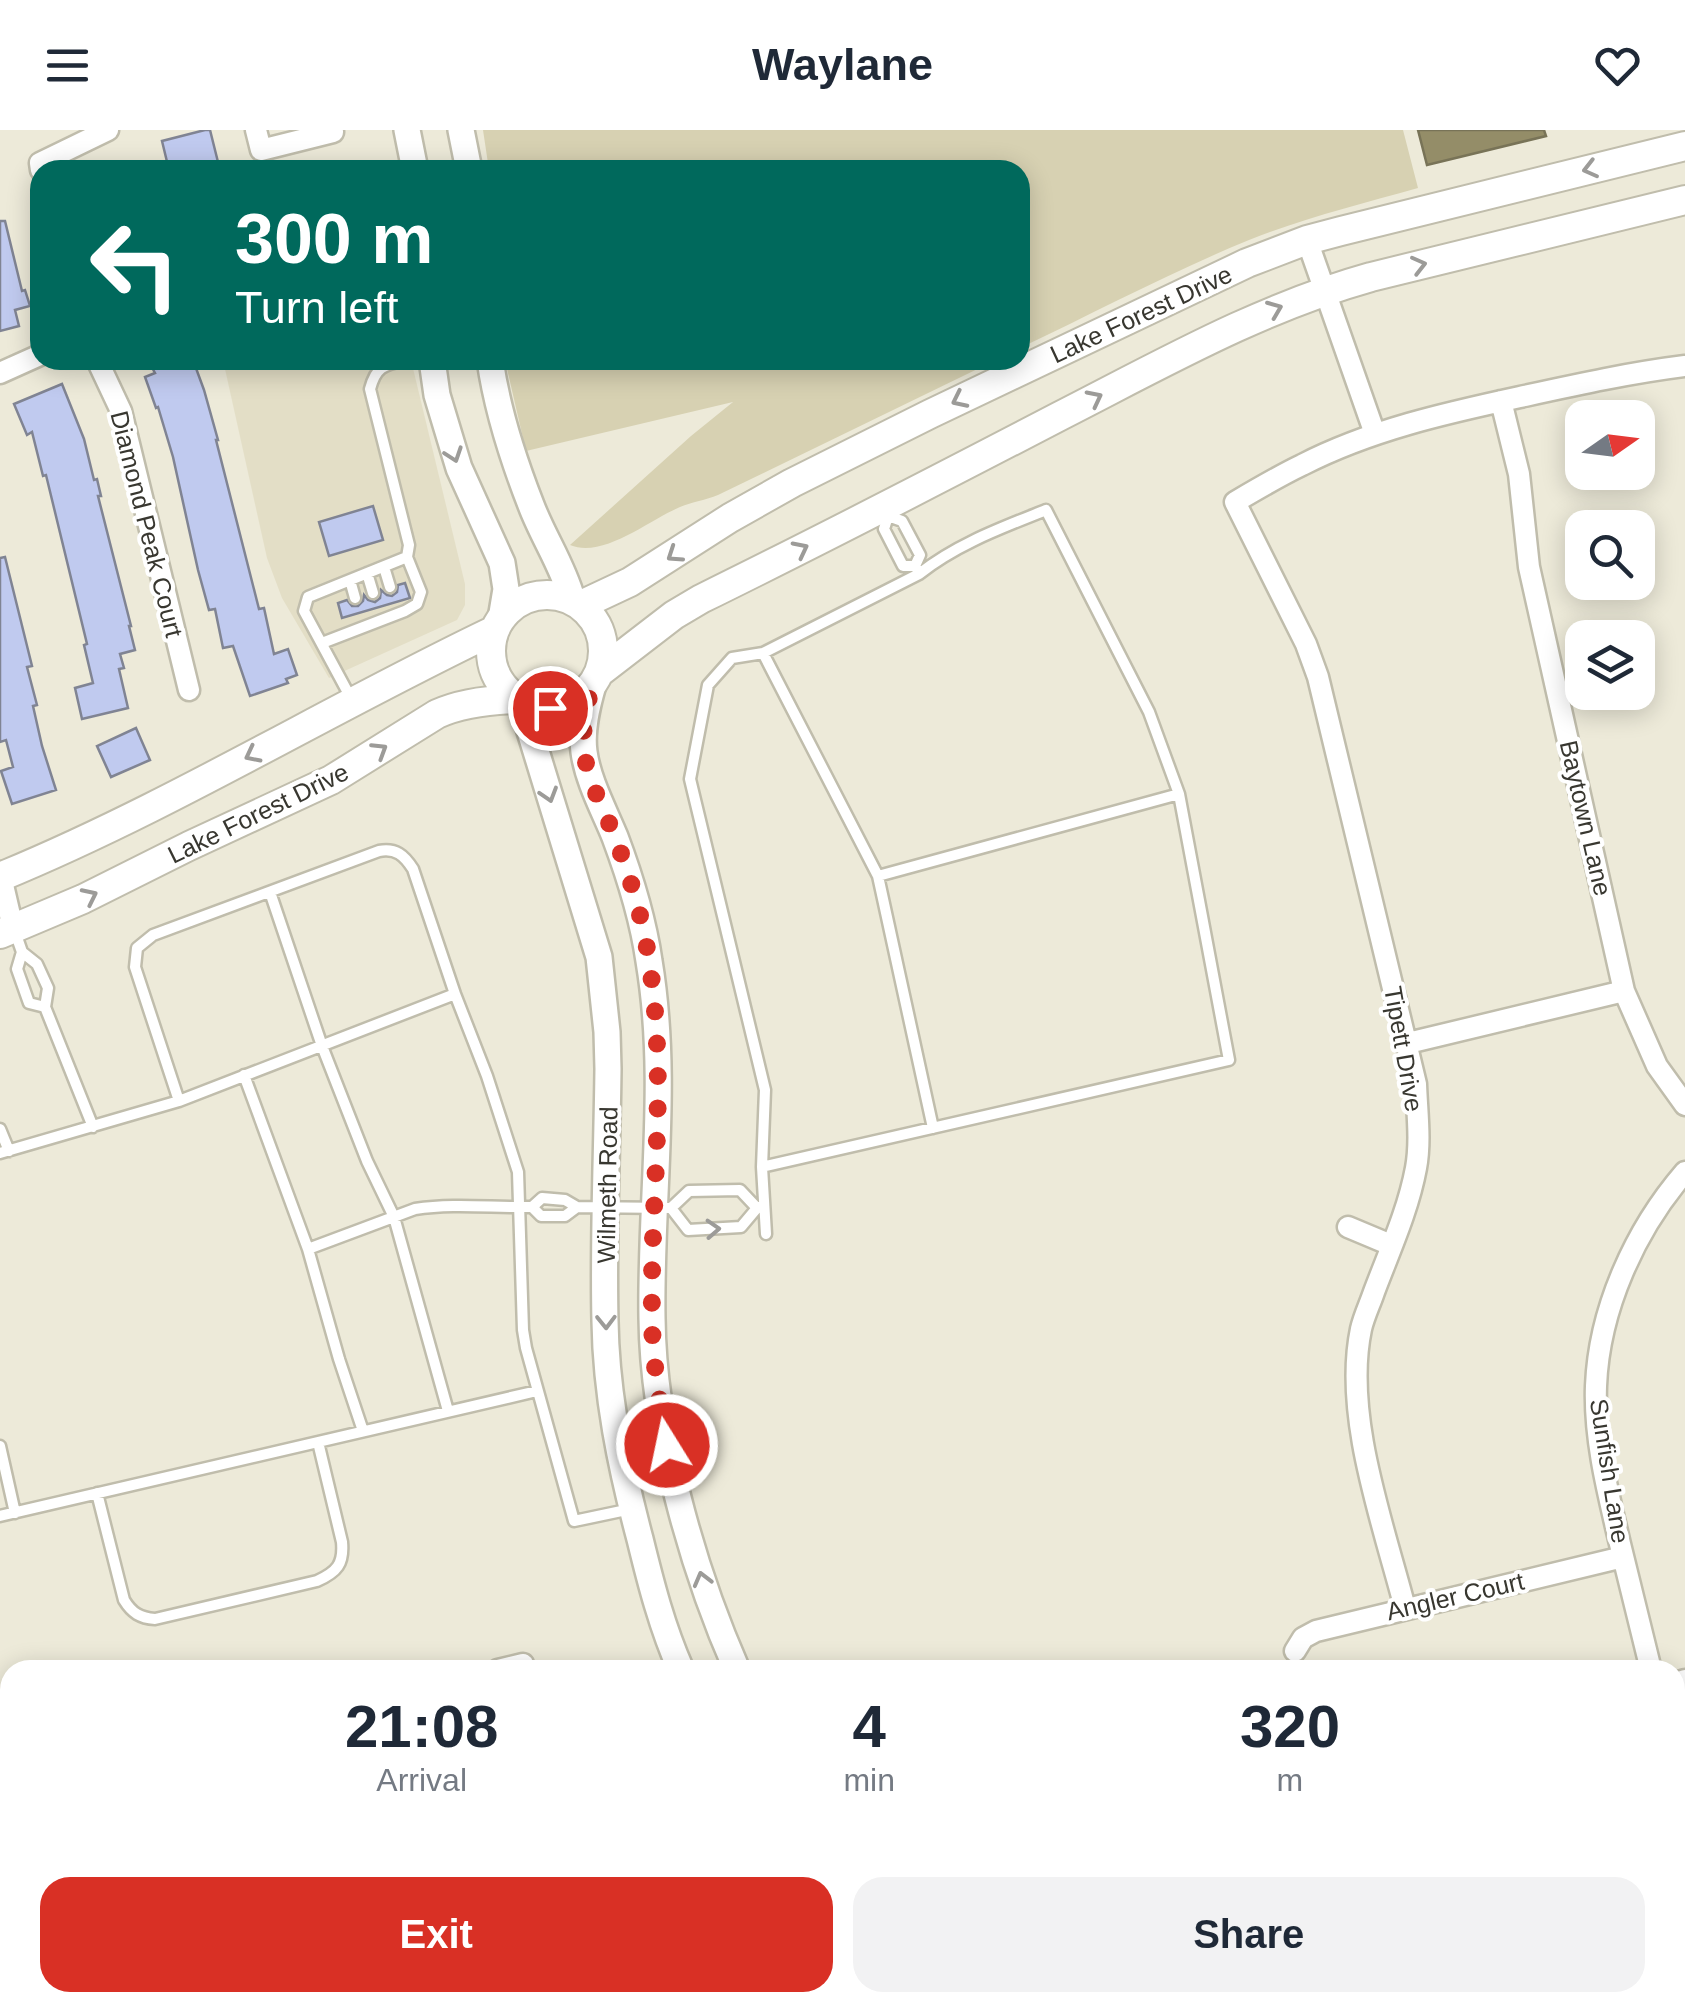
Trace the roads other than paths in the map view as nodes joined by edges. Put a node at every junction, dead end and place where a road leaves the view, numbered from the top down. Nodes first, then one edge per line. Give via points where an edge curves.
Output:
1 (108, 130) edge
2 (256, 130) edge
3 (407, 130) edge
4 (461, 130) edge
5 (332, 132) edge
6 (1685, 146) edge
7 (52, 160) edge
8 (413, 160) edge
9 (467, 160) edge
10 (1685, 200) edge
11 (1307, 240) junction
12 (1325, 290) junction
13 (30, 360) edge
14 (1685, 366) edge
15 (1030, 367) edge
16 (103, 370) edge
17 (379, 370) edge
18 (433, 370) edge
19 (491, 370) edge
20 (1024, 370) edge
21 (0, 373) edge
22 (1500, 401) junction
23 (1376, 434) junction
24 (886, 512) junction
25 (408, 558) junction
26 (384, 567) junction
27 (917, 570) junction
28 (368, 573) junction
29 (350, 580) junction
30 (390, 587) dead end
31 (372, 593) dead end
32 (355, 598) dead end
33 (577, 602) junction
34 (376, 608) dead end
35 (358, 613) dead end
36 (380, 621) junction
37 (498, 624) junction
38 (362, 628) junction
39 (322, 644) junction
40 (763, 653) junction
41 (596, 678) junction
42 (189, 690) dead end
43 (518, 701) junction
44 (354, 702) junction
45 (1179, 794) junction
46 (1, 875) edge
47 (878, 876) junction
48 (270, 892) junction
49 (12, 938) edge
50 (1624, 991) junction
51 (455, 994) junction
52 (45, 1007) junction
53 (1408, 1043) junction
54 (322, 1046) junction
55 (244, 1075) junction
56 (180, 1101) junction
57 (1685, 1105) edge
58 (93, 1128) junction
59 (933, 1128) junction
60 (0, 1129) edge
61 (4, 1152) edge
62 (762, 1167) junction
63 (1685, 1172) edge
64 (532, 1206) junction
65 (606, 1206) junction
66 (520, 1207) junction
67 (577, 1207) junction
68 (761, 1207) junction
69 (663, 1208) junction
70 (394, 1217) junction
71 (1348, 1227) dead end
72 (766, 1234) dead end
73 (1392, 1245) junction
74 (308, 1249) junction
75 (538, 1391) junction
76 (448, 1411) junction
77 (363, 1431) junction
78 (318, 1442) junction
79 (0, 1446) edge
80 (96, 1493) junction
81 (632, 1509) junction
82 (15, 1513) junction
83 (0, 1516) edge
84 (1623, 1557) junction
85 (1405, 1608) junction
86 (1295, 1651) dead end
87 (677, 1660) edge
88 (733, 1660) edge
89 (1649, 1660) edge

1 - 7 street
2 - 5 street via 261,150
3 - 8 street
4 - 9 street
6 -> 11 main road, Lake Forest Drive
12 -> 10 main road, Lake Forest Drive
11 - 12 street
11 -> 15 main road, Lake Forest Drive
12 - 23 street
24 -> 12 main road, Lake Forest Drive via 1227,330
13 - 21 street
14 - 22 street
16 - 42 street, Diamond Peak Court via 122,412
17 - 25 lane via 370,389
18 -> 37 street via 459,468 502,562 506,589
19 - 33 street via 530,504
20 -> 33 main road, Lake Forest Drive via 809,474 630,582
22 - 23 street
22 - 50 street, Baytown Lane via 1518,474 1529,567
23 - 53 street, Tipett Drive via 1235,502 1318,676
24 - 27 lane via 902,521 920,555
24 - 27 lane via 884,529 904,566
41 -> 24 main road, Lake Forest Drive via 701,599
25 - 26 lane
25 - 36 lane via 421,592 417,604 396,608
26 - 28 lane
26 - 30 lane
27 - 40 lane
27 - 45 lane via 1046,510 1149,712
28 - 29 lane
28 - 31 lane
29 - 32 lane
29 - 39 lane via 308,597 304,611
33 - 37 main road via 531,597
33 - 41 main road via 596,624 603,648
34 - 36 lane
35 - 38 lane
36 - 38 lane
37 - 43 main road via 492,667
37 - 44 main road
38 - 39 lane
39 - 44 lane
40 - 47 lane
40 - 62 lane via 732,658 708,685 690,779 766,1090
41 - 43 main road via 562,706
41 - 69 street, Wilmeth Road via 583,748 628,870 650,962
49 -> 43 main road, Lake Forest Drive via 332,780 437,714 490,700
43 -> 65 street, Wilmeth Road via 599,957 608,1070
44 -> 46 main road
45 - 47 lane
45 - 59 lane via 1229,1060
46 - 49 street
47 - 59 lane
48 - 51 lane via 379,851 398,852 413,869
48 - 54 lane
48 - 56 lane via 137,948 135,967
49 - 52 lane via 38,964 48,988
49 - 52 lane via 29,1002
50 - 53 street
50 - 57 street, Baytown Lane via 1656,1066
51 - 54 lane
51 - 66 lane via 518,1172
52 - 58 lane
53 - 73 street, Tipett Drive via 1416,1084 1416,1166
54 - 55 lane
54 - 70 lane
55 - 56 lane
55 - 74 lane
56 - 58 lane
58 - 61 lane
59 - 62 lane
60 - 61 lane
62 - 68 lane
63 - 84 street, Sunfish Lane via 1636,1242 1600,1345 1600,1442
64 - 66 lane
64 - 67 lane via 542,1198
64 - 67 lane via 542,1216 564,1216
65 - 67 lane
65 - 69 lane
65 -> 81 street, Wilmeth Road via 608,1371
66 - 70 lane via 459,1204
66 - 75 lane via 523,1330
68 - 69 lane via 740,1190 689,1191
69 -> 68 lane via 688,1230 742,1227
68 - 72 lane
88 -> 69 street, Wilmeth Road via 706,1597 658,1389 652,1319
70 - 74 lane
70 - 76 lane
71 - 73 street
73 - 85 street, Tipett Drive via 1362,1326 1355,1375 1368,1462
74 - 77 lane
75 - 76 lane
75 - 81 lane via 574,1521
76 - 77 lane
77 - 78 lane
78 - 80 lane
78 - 80 lane via 342,1542 340,1567 317,1582 155,1620 135,1614 124,1600
79 - 82 lane
80 - 82 lane
81 - 87 street, Wilmeth Road
82 - 83 lane
84 - 85 street, Angler Court
84 - 89 street, Sunfish Lane
85 - 86 street, Angler Court via 1316,1630

